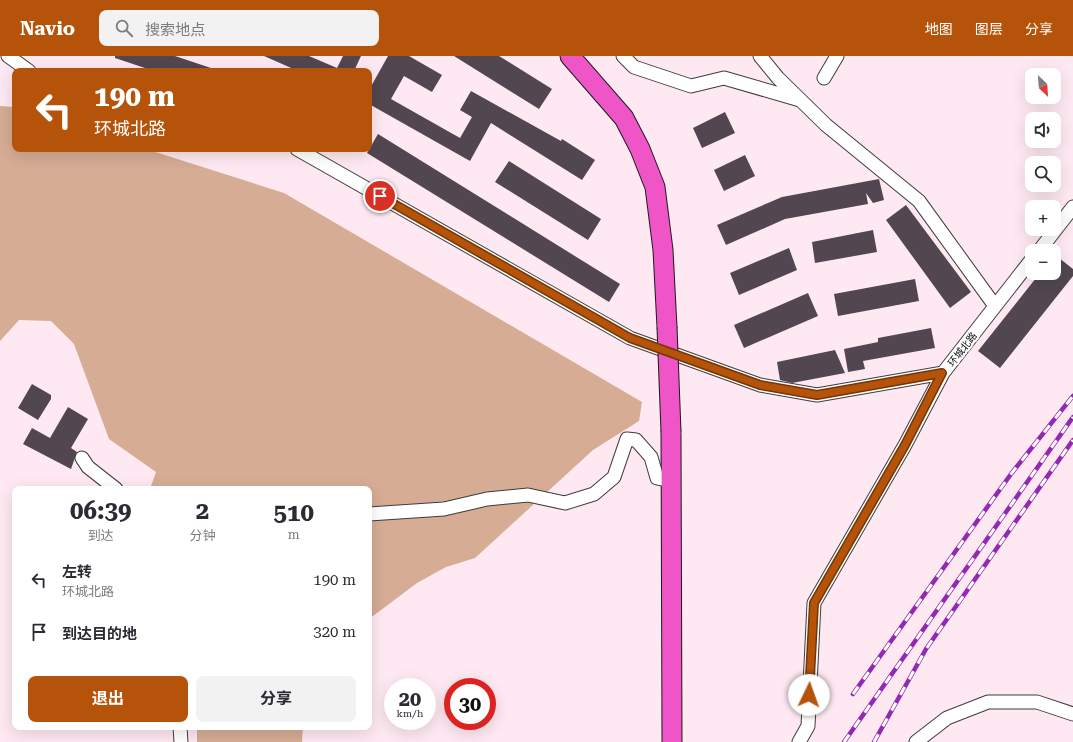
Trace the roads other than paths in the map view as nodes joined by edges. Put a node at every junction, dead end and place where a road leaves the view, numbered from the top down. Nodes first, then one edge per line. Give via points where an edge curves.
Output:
1 (8, 56) edge
2 (570, 56) edge
3 (623, 56) edge
4 (760, 56) edge
5 (837, 56) edge
6 (25, 68) edge
7 (824, 78) dead end
8 (801, 101) junction
9 (302, 152) edge
10 (1073, 207) edge
11 (1044, 244) edge
12 (1025, 268) edge
13 (995, 306) junction
14 (942, 373) junction
15 (82, 458) dead end
16 (671, 481) junction
17 (112, 486) edge
18 (372, 514) edge
19 (1073, 714) edge
20 (180, 730) edge
21 (181, 742) edge
22 (672, 742) edge
23 (799, 742) edge
24 (916, 742) edge

1 - 6 street
2 - 16 highway, bridge via 624,118 655,187 663,250
3 - 8 street via 634,67 691,86 724,78
4 - 8 street
5 - 7 street
8 - 13 street via 826,125 919,201
9 - 14 street, 环城北路 via 630,338 760,385 817,395
10 - 11 street
12 - 13 street, 环城北路
13 - 14 street, 环城北路
14 - 23 street via 905,445 814,603 808,726
15 - 17 street via 88,467
16 - 18 street via 657,478 651,457 636,440 627,439 614,477 594,494 572,501 565,503 528,495 487,499 444,509
16 - 22 highway
19 - 24 street via 1037,702 988,702 947,718
20 - 21 street

